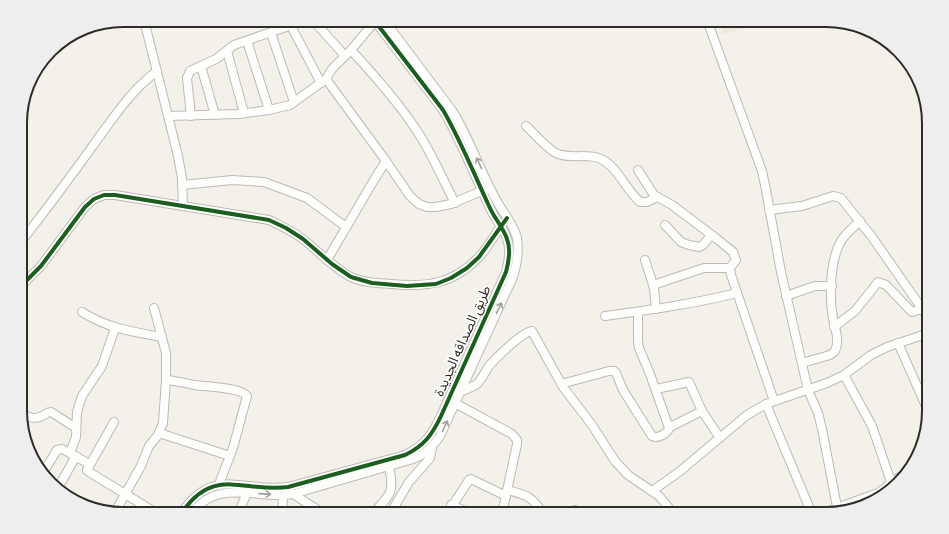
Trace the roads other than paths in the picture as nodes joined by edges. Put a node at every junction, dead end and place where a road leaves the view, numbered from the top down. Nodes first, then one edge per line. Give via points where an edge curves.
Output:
1 (146, 27) edge
2 (286, 27) edge
3 (296, 27) edge
4 (320, 27) edge
5 (369, 27) edge
6 (380, 27) edge
7 (389, 27) edge
8 (710, 27) edge
9 (271, 33) junction
10 (247, 41) junction
11 (227, 51) junction
12 (348, 53) junction
13 (201, 66) junction
14 (156, 71) junction
15 (324, 81) junction
16 (294, 102) junction
17 (269, 110) junction
18 (244, 113) junction
19 (215, 115) junction
20 (168, 116) junction
21 (191, 116) junction
22 (526, 126) dead end
23 (386, 161) junction
24 (638, 170) dead end
25 (182, 185) junction
26 (486, 189) junction
27 (657, 197) junction
28 (455, 203) junction
29 (183, 206) junction
30 (770, 210) junction
31 (507, 218) junction
32 (860, 221) junction
33 (665, 225) dead end
34 (346, 226) junction
35 (501, 226) junction
36 (27, 234) edge
37 (712, 235) junction
38 (327, 260) junction
39 (646, 260) dead end
40 (730, 268) junction
41 (27, 280) edge
42 (653, 285) junction
43 (832, 286) junction
44 (737, 293) junction
45 (786, 296) junction
46 (154, 308) dead end
47 (656, 309) junction
48 (922, 309) joint
49 (82, 312) dead end
50 (638, 312) junction
51 (604, 316) dead end
52 (834, 327) junction
53 (115, 328) junction
54 (922, 335) edge
55 (162, 337) junction
56 (898, 343) junction
57 (802, 363) junction
58 (844, 374) junction
59 (166, 380) junction
60 (561, 384) junction
61 (656, 389) junction
62 (808, 390) junction
63 (460, 392) junction
64 (922, 397) edge
65 (452, 402) junction
66 (770, 402) junction
67 (702, 410) junction
68 (27, 414) edge
69 (114, 422) dead end
70 (670, 427) junction
71 (76, 428) junction
72 (159, 433) junction
73 (720, 438) junction
74 (432, 447) junction
75 (73, 454) junction
76 (230, 456) junction
77 (89, 464) junction
78 (389, 466) junction
79 (46, 467) edge
80 (60, 483) edge
81 (218, 484) junction
82 (887, 485) edge
83 (227, 488) junction
84 (652, 491) junction
85 (876, 492) edge
86 (247, 493) junction
87 (507, 493) junction
88 (293, 494) junction
89 (126, 495) junction
90 (283, 496) junction
91 (853, 503) edge
92 (451, 505) joint
93 (836, 506) edge
94 (118, 507) edge
95 (146, 507) edge
96 (186, 507) edge
97 (198, 507) edge
98 (241, 507) edge
99 (282, 507) edge
100 (306, 507) edge
101 (378, 507) edge
102 (394, 507) edge
103 (456, 507) edge
104 (504, 507) edge
105 (539, 507) edge
106 (668, 507) edge
107 (809, 507) edge

1 - 14 street
2 - 9 street
3 - 15 street
4 - 12 street
5 - 12 street
6 - 26 street, طريق الصداقه الجديدة via 443,110
26 -> 7 street, طريق الصداقه الجديدة via 454,112
8 - 30 street via 758,158
9 - 10 street
9 - 16 street
10 - 11 street via 234,45
10 - 17 street
11 - 13 street
11 - 18 street
12 - 15 street
12 - 28 street via 379,81 399,105 419,134
13 - 19 street
13 - 21 street via 190,71 187,78
14 - 20 street
14 - 36 street via 130,96
15 - 16 street
15 - 23 street
16 - 17 street
17 - 18 street
18 - 19 street
19 - 21 street
20 - 21 street
20 - 25 street
22 - 27 street via 558,154 602,159 610,165 640,202
23 - 28 street via 410,196 419,204 436,207
23 - 34 street
24 - 27 street
25 - 29 street
25 - 34 street via 232,180 264,182 307,198
26 - 28 street
26 - 31 street, طريق الصداقه الجديدة
26 - 35 street, طريق الصداقه الجديدة via 490,208
27 - 37 street
29 - 38 street via 269,220 303,239
29 - 41 street via 115,195 104,195 94,199
30 - 32 street via 802,206 838,196
30 - 45 street
31 - 35 street
63 -> 31 street, طريق الصداقه الجديدة via 516,267 517,239
32 - 43 street via 837,248
32 - 48 street
33 - 37 street via 681,242 689,245 703,246
34 - 38 street
35 - 38 street via 479,257 467,268 436,284 407,286 372,283 351,277
35 - 65 street, طريق الصداقه الجديدة via 509,250 506,272
37 - 40 street via 733,252 736,260
39 - 42 street
40 - 42 street via 704,268
40 - 44 street
42 - 47 street
43 - 45 street via 815,286
43 - 52 street
44 - 47 street
44 - 66 street
45 - 57 street
46 - 55 street
47 - 50 street
48 - 52 street via 912,312 886,285 878,282 855,311
49 - 53 street
50 - 51 street
50 - 61 street via 639,348
52 - 57 street via 837,338 835,351
53 - 55 street
53 - 71 street via 102,366 82,396
54 - 56 street
55 - 59 street via 166,353
56 - 58 street via 871,354
56 - 64 street
57 - 62 street
58 - 62 street
58 - 82 street via 872,426
59 - 72 street via 163,423
59 - 76 street via 245,394 247,399
60 - 63 street via 530,331 502,352 476,384
60 - 70 street via 614,371 652,436 658,437 666,433
60 - 84 street via 615,461 628,475
61 - 67 street via 689,382
61 - 70 street
62 - 66 street
62 - 93 street via 822,429
63 - 65 street, طريق الصداقه الجديدة
74 -> 65 street, طريق الصداقه الجديدة via 440,436
65 - 83 street, طريق الصداقه الجديدة via 426,441 405,455 288,487
65 - 87 street via 515,437 517,444
66 - 73 street via 747,415
66 - 107 street
67 - 70 street
67 - 73 street
68 - 71 street via 38,418 51,412
69 - 77 street
71 - 75 street
72 - 76 street
72 - 89 street via 149,446
73 - 84 street
74 - 78 street, طريق الصداقه الجديدة via 419,457
74 - 102 street via 430,458 409,482
75 - 77 street
75 - 79 street via 62,449 57,450
75 - 80 street
76 - 81 street
77 - 89 street via 89,472
78 - 88 street, طريق الصداقه الجديدة
78 - 101 street via 392,487
81 - 83 street, طريق الصداقه الجديدة
81 - 96 street, طريق الصداقه الجديدة via 204,490
83 - 86 street, طريق الصداقه الجديدة
83 - 97 street, طريق الصداقه الجديدة
84 - 106 street
85 - 91 street
86 -> 90 street, طريق الصداقه الجديدة
86 - 98 street
87 - 92 street via 471,479
87 - 104 street
87 - 105 street via 524,494
88 - 90 street, طريق الصداقه الجديدة
88 - 100 street
89 - 94 street
89 - 95 street
90 - 99 street
92 - 103 street

